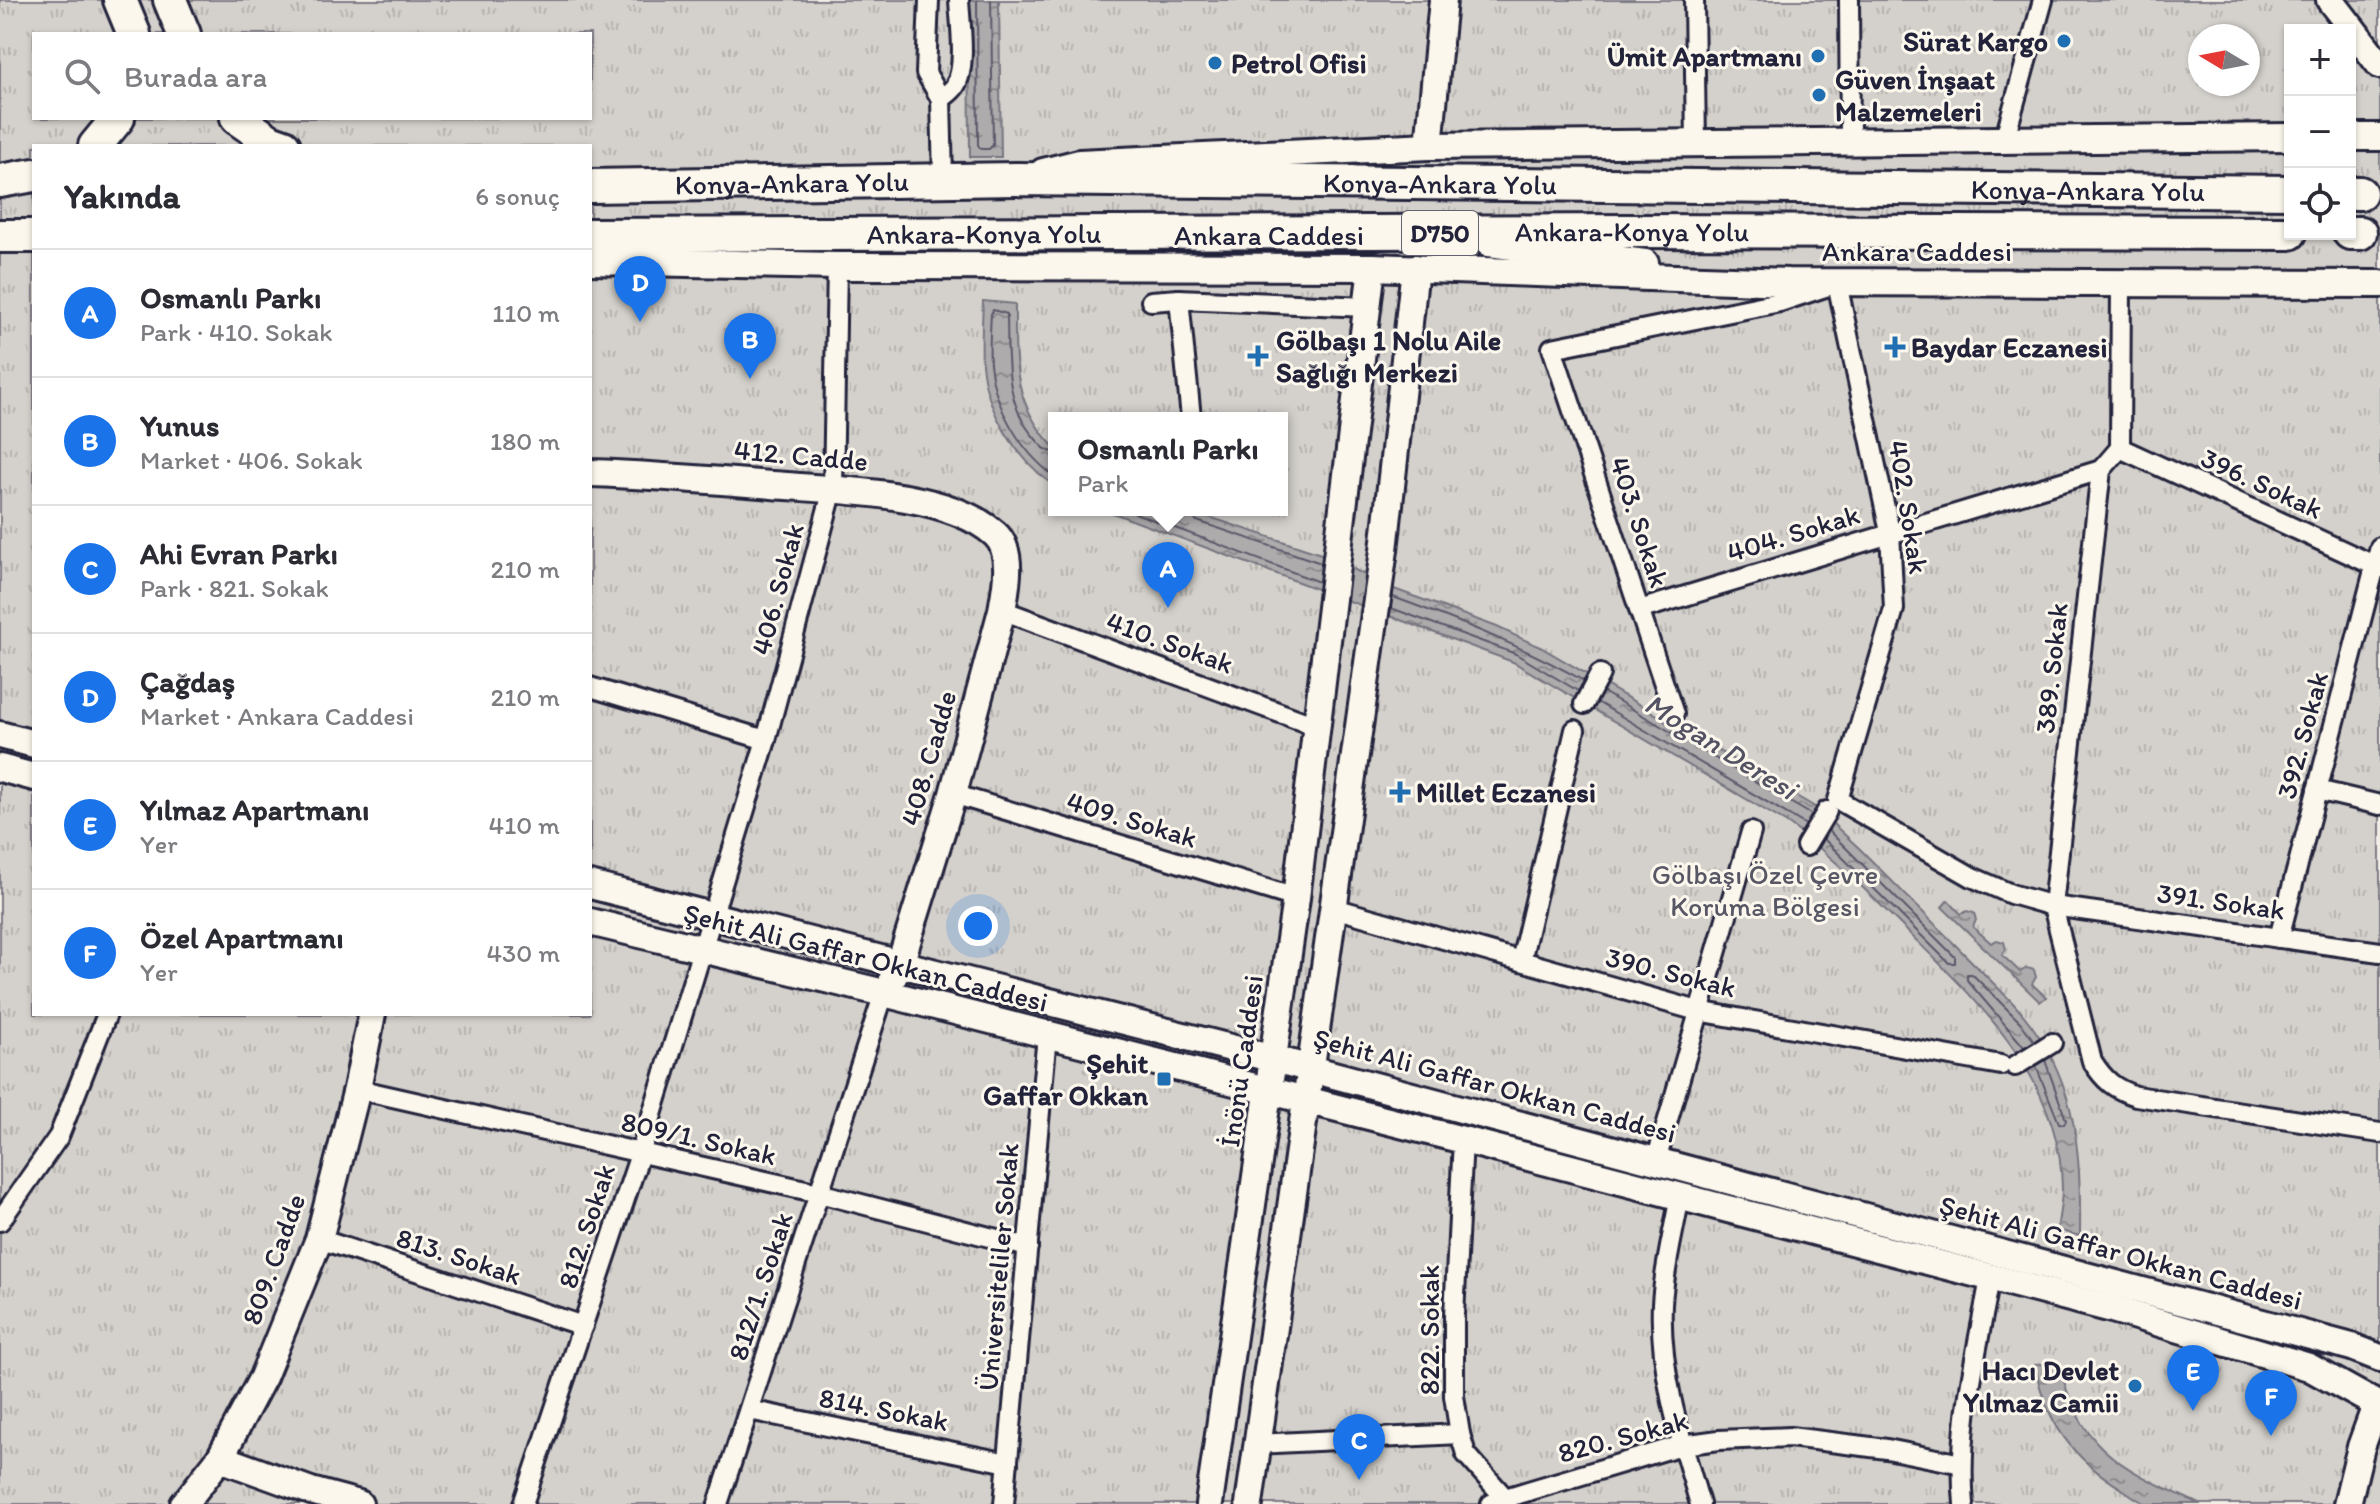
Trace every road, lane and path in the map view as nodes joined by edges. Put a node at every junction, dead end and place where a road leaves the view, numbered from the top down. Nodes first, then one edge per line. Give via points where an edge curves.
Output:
1 (120, 0) edge
2 (170, 0) edge
3 (929, 0) edge
4 (959, 0) edge
5 (1443, 0) edge
6 (1694, 0) edge
7 (1849, 0) edge
8 (2043, 0) edge
9 (2330, 0) edge
10 (133, 32) edge
11 (183, 32) edge
12 (2380, 65) edge
13 (941, 99) junction
14 (116, 120) edge
15 (240, 120) edge
16 (2284, 137) edge
17 (2004, 141) junction
18 (1850, 143) junction
19 (97, 144) edge
20 (278, 144) edge
21 (1696, 145) junction
22 (1429, 146) junction
23 (32, 175) edge
24 (1016, 179) junction
25 (943, 180) junction
26 (0, 181) edge
27 (592, 186) edge
28 (0, 190) edge
29 (32, 190) edge
30 (2284, 192) edge
31 (1414, 233) junction
32 (2284, 233) edge
33 (592, 235) edge
34 (32, 236) edge
35 (0, 237) edge
36 (32, 245) edge
37 (592, 261) edge
38 (837, 266) junction
39 (1372, 267) junction
40 (1415, 268) junction
41 (1788, 282) junction
42 (2374, 282) edge
43 (1837, 283) junction
44 (2121, 283) junction
45 (1179, 299) junction
46 (1151, 301) dead end
47 (1367, 307) junction
48 (1190, 412) edge
49 (2120, 448) junction
50 (2101, 470) junction
51 (592, 473) edge
52 (833, 489) junction
53 (1890, 532) junction
54 (997, 536) joint
55 (1341, 540) junction
56 (2380, 547) edge
57 (1384, 550) junction
58 (2378, 567) edge
59 (1002, 610) junction
60 (1639, 610) junction
61 (1329, 635) junction
62 (1371, 646) junction
63 (1600, 674) dead end
64 (592, 688) edge
65 (1584, 704) dead end
66 (1674, 714) dead end
67 (1318, 727) junction
68 (1575, 730) dead end
69 (0, 735) edge
70 (766, 740) junction
71 (32, 743) edge
72 (0, 768) edge
73 (32, 776) edge
74 (2317, 790) junction
75 (953, 794) junction
76 (2380, 805) edge
77 (1827, 811) dead end
78 (1751, 832) dead end
79 (1907, 840) joint
80 (1806, 846) dead end
81 (592, 886) edge
82 (1296, 898) junction
83 (2053, 906) junction
84 (1334, 908) junction
85 (712, 917) junction
86 (592, 922) edge
87 (2279, 938) junction
88 (702, 948) junction
89 (2380, 952) edge
90 (1521, 961) junction
91 (900, 964) junction
92 (884, 993) junction
93 (1698, 1011) junction
94 (106, 1016) edge
95 (372, 1016) edge
96 (1047, 1035) junction
97 (2052, 1043) dead end
98 (1274, 1059) junction
99 (1312, 1069) junction
100 (357, 1089) junction
101 (1269, 1092) junction
102 (1307, 1102) junction
103 (2380, 1133) edge
104 (1463, 1140) junction
105 (640, 1154) junction
106 (1656, 1161) junction
107 (819, 1193) junction
108 (1680, 1195) junction
109 (0, 1221) edge
110 (319, 1239) junction
111 (1028, 1247) junction
112 (1990, 1278) junction
113 (583, 1326) junction
114 (2380, 1358) edge
115 (2376, 1405) edge
116 (749, 1410) junction
117 (1460, 1434) junction
118 (1257, 1444) junction
119 (1682, 1445) junction
120 (220, 1458) junction
121 (1008, 1463) junction
122 (1962, 1464) junction
123 (1501, 1502) edge
124 (184, 1504) edge
125 (359, 1504) edge
126 (523, 1504) edge
127 (718, 1504) edge
128 (1004, 1504) edge
129 (1209, 1504) edge
130 (1249, 1504) edge
131 (1700, 1504) edge
132 (1964, 1504) edge
133 (2347, 1504) edge

1 - 10 highway
2 - 11 highway
3 - 13 street via 926,73
4 - 13 street via 959,78
5 - 22 street
6 - 21 street
7 - 18 street
8 - 17 street
9 - 12 street
13 - 25 street
14 - 19 highway
15 - 20 highway
16 - 17 street
17 - 18 street
18 - 21 street
21 - 22 street
22 - 24 street via 1079,163
23 - 26 highway
24 - 25 highway, Konya-Ankara Yolu / D750
24 - 30 highway, Konya-Ankara Yolu / D750
25 - 27 highway, Konya-Ankara Yolu / D750
28 - 29 highway
31 - 32 highway, Ankara-Konya Yolu / D750
31 - 33 highway, Ankara-Konya Yolu / D750
31 - 41 street
34 - 35 highway
35 - 36 street
37 - 38 street, Ankara Caddesi
38 - 39 street, Ankara Caddesi
38 - 52 street, 406. Sokak
39 - 40 street, Ankara Caddesi
39 - 47 street, İnönü Caddesi
40 - 41 street, Ankara Caddesi
40 - 57 street
41 - 43 street, Ankara Caddesi
42 - 44 street, Ankara Caddesi
43 - 44 street, Ankara Caddesi
43 - 53 street, 402. Sokak
43 - 60 street, 403. Sokak via 1780,302 1552,348
44 - 49 street
45 - 46 street
45 - 47 street
45 - 48 street
47 - 55 street, İnönü Caddesi
49 - 50 street
49 - 58 street, 396. Sokak
50 - 53 street, 404. Sokak
50 - 83 street, 389. Sokak
51 - 52 street, 412. Cadde
52 - 54 street, 412. Cadde via 946,508
52 - 70 street, 406. Sokak
53 - 60 street, 404. Sokak
53 - 79 street, 402. Sokak via 1894,609 1838,800
54 - 59 street, 408. Cadde via 1006,555
55 - 57 street
55 - 61 street, İnönü Caddesi
56 - 58 street, 392. Sokak
57 - 62 street
58 - 74 street, 392. Sokak
59 - 67 street, 410. Sokak
59 - 75 street, 408. Cadde
60 - 66 street, 403. Sokak
61 - 62 street
61 - 67 street, İnönü Caddesi
62 - 84 street
63 - 65 street
64 - 70 street
67 - 82 street, İnönü Caddesi
68 - 90 street
69 - 71 street
70 - 85 street, 406. Sokak
72 - 73 street
74 - 76 street
74 - 87 street, 392. Sokak
75 - 82 street, 409. Sokak
75 - 91 street, 408. Cadde
77 - 80 street
78 - 93 street
79 - 83 street, 391. Sokak via 1972,877
81 - 85 street, Şehit Ali Gaffar Okkan Caddesi
82 - 98 street, İnönü Caddesi
83 - 87 street, 391. Sokak
83 - 103 street, 389. Sokak via 2092,1061 2106,1082 2136,1096
84 - 90 street, 390. Sokak
84 - 99 street
85 - 88 street, 812. Sokak
85 - 91 street, Şehit Ali Gaffar Okkan Caddesi
86 - 88 street, Şehit Ali Gaffar Okkan Caddesi
87 - 89 street, 391. Sokak
88 - 92 street, Şehit Ali Gaffar Okkan Caddesi
88 - 105 street, 812. Sokak
90 - 93 street, 390. Sokak
91 - 92 street, 408. Cadde
91 - 98 street, Şehit Ali Gaffar Okkan Caddesi
92 - 96 street, Şehit Ali Gaffar Okkan Caddesi
92 - 107 street, 812/1. Sokak
93 - 97 street, 390. Sokak via 2008,1065
93 - 106 street
94 - 109 street via 59,1136
95 - 100 street, 809. Cadde
96 - 101 street, Şehit Ali Gaffar Okkan Caddesi
96 - 111 street, Üniversiteliler Sokak
98 - 99 street, Şehit Ali Gaffar Okkan Caddesi
98 - 101 street, İnönü Caddesi
99 - 102 street
99 - 106 street, Şehit Ali Gaffar Okkan Caddesi
100 - 105 street, 809/1. Sokak
100 - 110 street, 809. Cadde
101 - 102 street, Şehit Ali Gaffar Okkan Caddesi
101 - 129 street, İnönü Caddesi
102 - 104 street, Şehit Ali Gaffar Okkan Caddesi
102 - 118 street
104 - 108 street, Şehit Ali Gaffar Okkan Caddesi
104 - 117 street, 822. Sokak via 1452,1363
105 - 107 street, 809/1. Sokak
105 - 113 street, 812. Sokak
106 - 114 street, Şehit Ali Gaffar Okkan Caddesi
107 - 111 street, 809/1. Sokak
107 - 116 street, 812/1. Sokak
108 - 112 street, Şehit Ali Gaffar Okkan Caddesi
108 - 119 street via 1662,1317 1664,1357
110 - 113 street, 813. Sokak
110 - 120 street, 809. Cadde via 263,1377
111 - 121 street, Üniversiteliler Sokak
112 - 115 street, Şehit Ali Gaffar Okkan Caddesi via 2296,1363
112 - 122 street
113 - 126 street, 812. Sokak
115 - 133 street
116 - 121 street, 814. Sokak
116 - 127 street, 812/1. Sokak
117 - 118 street
117 - 123 street, 822. Sokak via 1466,1454
118 - 130 street
119 - 122 street, 820. Sokak via 1790,1437
119 - 123 street, 820. Sokak
119 - 131 street
120 - 124 street, 809. Cadde
120 - 125 street
121 - 128 street, Üniversiteliler Sokak
122 - 132 street

